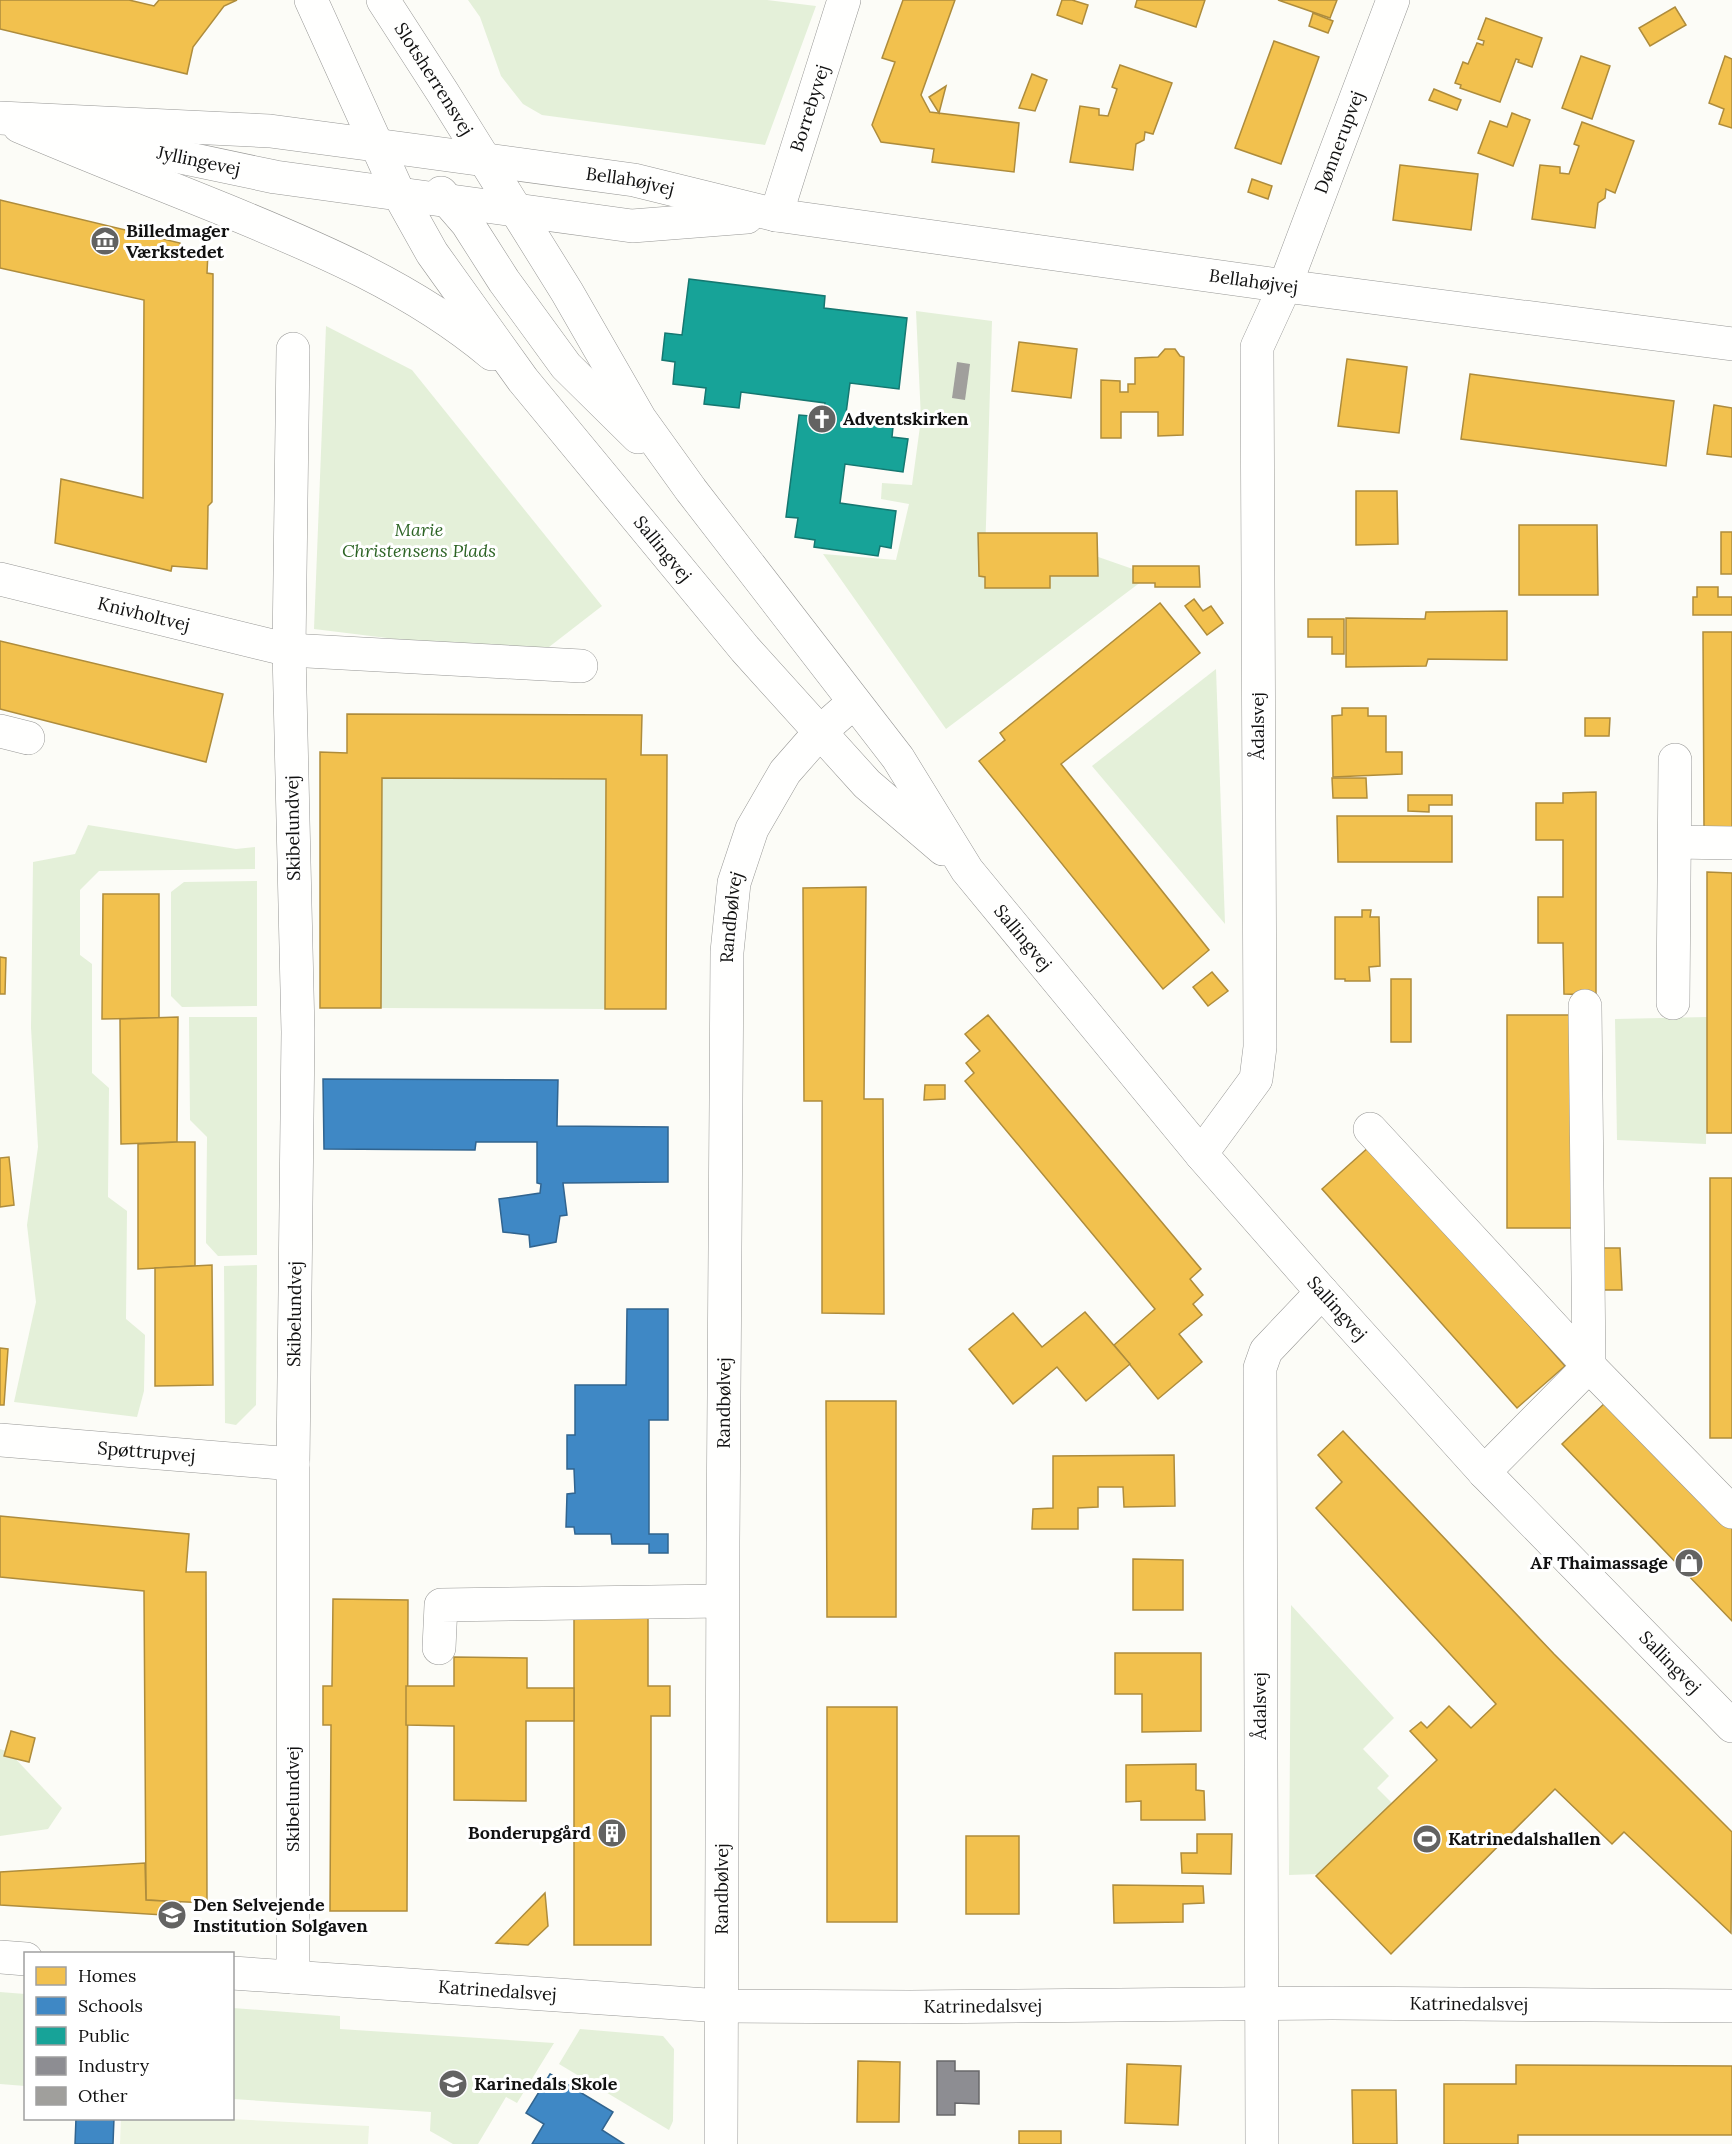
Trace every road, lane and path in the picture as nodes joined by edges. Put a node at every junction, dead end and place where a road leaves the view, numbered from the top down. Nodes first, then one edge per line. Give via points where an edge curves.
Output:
1 (311, 0) edge
2 (383, 0) edge
3 (844, 0) edge
4 (1393, 0) edge
5 (0, 118) edge
6 (375, 145) junction
7 (485, 160) junction
8 (399, 194) junction
9 (451, 202) junction
10 (517, 212) junction
11 (776, 215) junction
12 (1286, 286) junction
13 (1732, 344) edge
14 (293, 349) dead end
15 (523, 380) junction
16 (691, 490) junction
17 (0, 579) edge
18 (290, 650) junction
19 (581, 666) dead end
20 (854, 702) junction
21 (820, 732) junction
22 (1675, 760) dead end
23 (1674, 842) junction
24 (1732, 843) edge
25 (967, 870) junction
26 (1673, 1004) dead end
27 (1585, 1006) dead end
28 (1370, 1129) dead end
29 (1201, 1154) junction
30 (1322, 1292) junction
31 (1589, 1366) junction
32 (0, 1440) edge
33 (293, 1464) junction
34 (1484, 1472) junction
35 (1732, 1512) edge
36 (722, 1601) junction
37 (439, 1648) dead end
38 (1732, 1726) edge
39 (0, 1957) edge
40 (24, 1959) edge
41 (234, 1972) edge
42 (293, 1977) junction
43 (1262, 2004) junction
44 (722, 2006) junction
45 (1732, 2006) edge
46 (721, 2144) edge
47 (1262, 2144) edge

1 - 6 street
2 - 7 street, Slotsherrensvej
3 - 11 street, Borrebyvej
4 - 12 street, Dønnerupvej
5 - 6 street, Jyllingevej via 270,131
5 - 8 street, Jyllingevej via 275,177
5 - 15 street via 371,274 468,334
6 - 7 street, Jyllingevej
6 - 8 street, Sallingvej
6 - 9 street via 402,158
7 - 10 street, Slotsherrensvej
7 - 11 street, Bellahøjvej via 634,180
8 - 9 street, Jyllingevej
8 - 15 street, Sallingvej via 432,253
9 - 10 street, Bellahøjvej
9 - 16 street via 566,366
10 - 11 street, Bellahøjvej via 633,226
10 - 16 street, Sallingvej via 640,419
11 - 12 street, Bellahøjvej
12 - 13 street, Bellahøjvej
12 - 29 street, Ådalsvej via 1257,347 1260,1047 1256,1079
14 - 18 street, Skibelundvej
15 - 21 street, Sallingvej via 745,649
16 - 20 street, Sallingvej
17 - 18 street, Knivholtvej
18 - 19 street
18 - 33 street, Skibelundvej via 298,1032
20 - 21 street, Randbølvej
20 - 25 street, Sallingvej via 898,758
21 - 25 street, Sallingvej via 867,784
21 - 36 street, Randbølvej via 785,772 752,829 734,882 727,952
22 - 23 street
23 - 24 street
23 - 26 street
25 - 29 street, Sallingvej
27 - 31 street
28 - 31 street
29 - 30 street, Sallingvej
30 - 34 street, Sallingvej
30 - 43 street, Ådalsvej via 1266,1352 1260,1368
31 - 34 street
31 - 35 street
32 - 33 street, Spøttrupvej
33 - 42 street, Skibelundvej
34 - 38 street, Sallingvej
36 - 37 street via 441,1605
36 - 44 street, Randbølvej
39 - 40 street
41 - 42 street, Katrinedalsvej
42 - 44 street, Katrinedalsvej
43 - 44 street, Katrinedalsvej
43 - 45 street, Katrinedalsvej
43 - 47 street, Ådalsvej
44 - 46 street, Randbølvej

